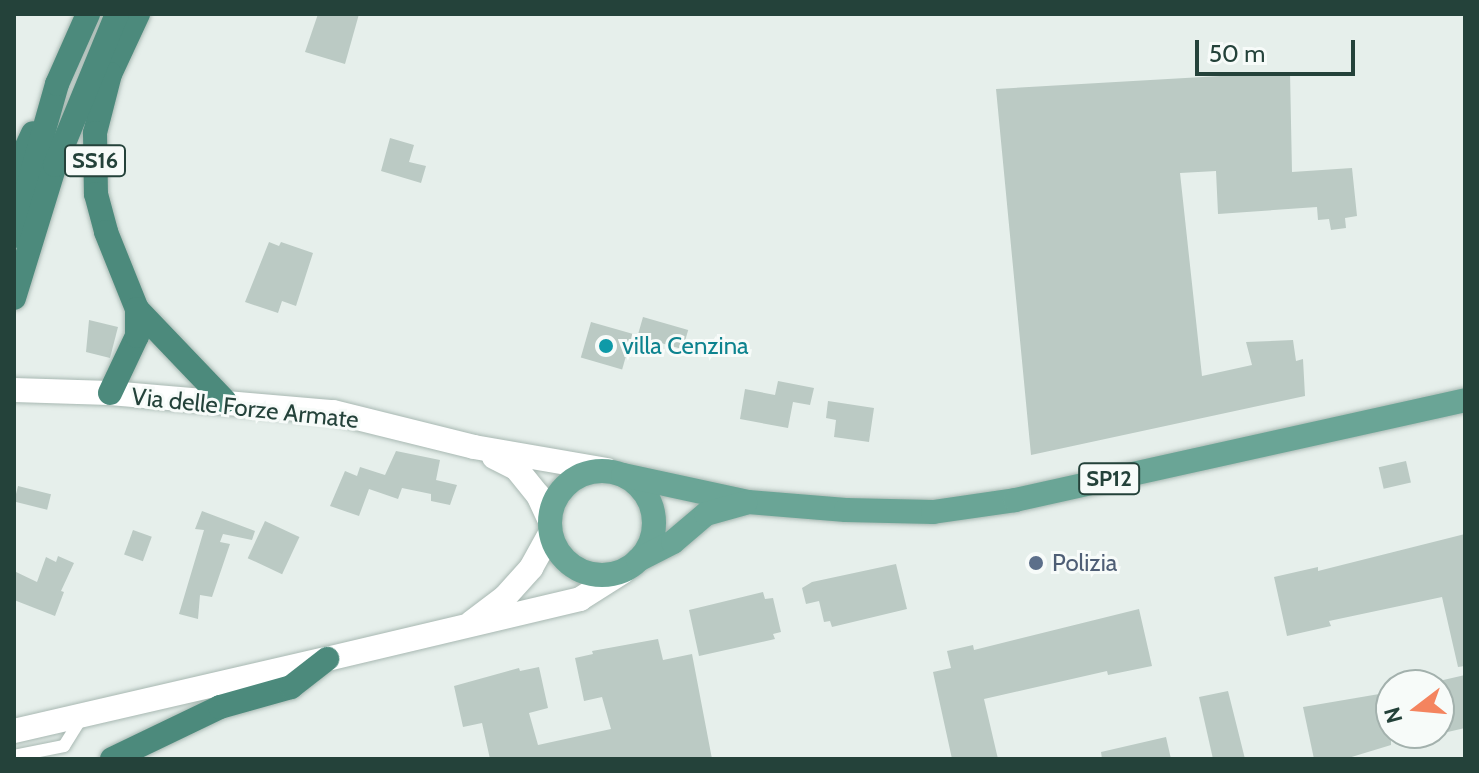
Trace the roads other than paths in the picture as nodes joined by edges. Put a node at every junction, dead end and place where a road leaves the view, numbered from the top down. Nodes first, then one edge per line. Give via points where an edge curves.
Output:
1 (88, 14) edge
2 (117, 14) edge
3 (138, 14) edge
4 (57, 84) junction
5 (14, 174) edge
6 (14, 236) edge
7 (14, 298) edge
8 (137, 309) junction
9 (14, 390) edge
10 (110, 393) junction
11 (1465, 400) edge
12 (225, 401) junction
13 (474, 447) junction
14 (615, 473) junction
15 (748, 502) junction
16 (550, 526) junction
17 (631, 566) junction
18 (464, 628) junction
19 (327, 659) junction
20 (84, 715) junction
21 (14, 731) edge
22 (14, 756) edge
23 (112, 759) edge

1 - 4 highway, SS16
2 - 7 highway, SS16 via 55,165
3 - 8 highway, SS16 via 110,74 95,133 96,194
4 - 5 highway, SS16
4 - 6 highway, SS16
8 - 10 highway via 137,336
8 - 12 highway, SS16
9 - 10 main road, Via delle Forze Armate
10 - 12 main road, Via delle Forze Armate
11 - 15 main road, SP12 via 1015,500 933,512
12 - 13 main road, Via delle Forze Armate via 333,412
13 - 14 main road, Via delle Forze Armate
13 - 16 main road, Via delle Forze Armate via 516,468 538,495
14 - 15 main road, SP12
14 - 16 main road via 590,471 568,483 553,502
14 - 17 main road via 648,498 653,514 653,531
15 - 17 main road, SP12 via 706,514 673,542
16 - 17 main road via 566,561 578,570 593,575
16 - 18 main road via 531,568
17 - 18 main road via 580,599
18 - 19 main road
19 - 20 main road
19 - 23 highway via 291,687 220,707
20 - 21 main road
20 - 22 lane via 64,746

